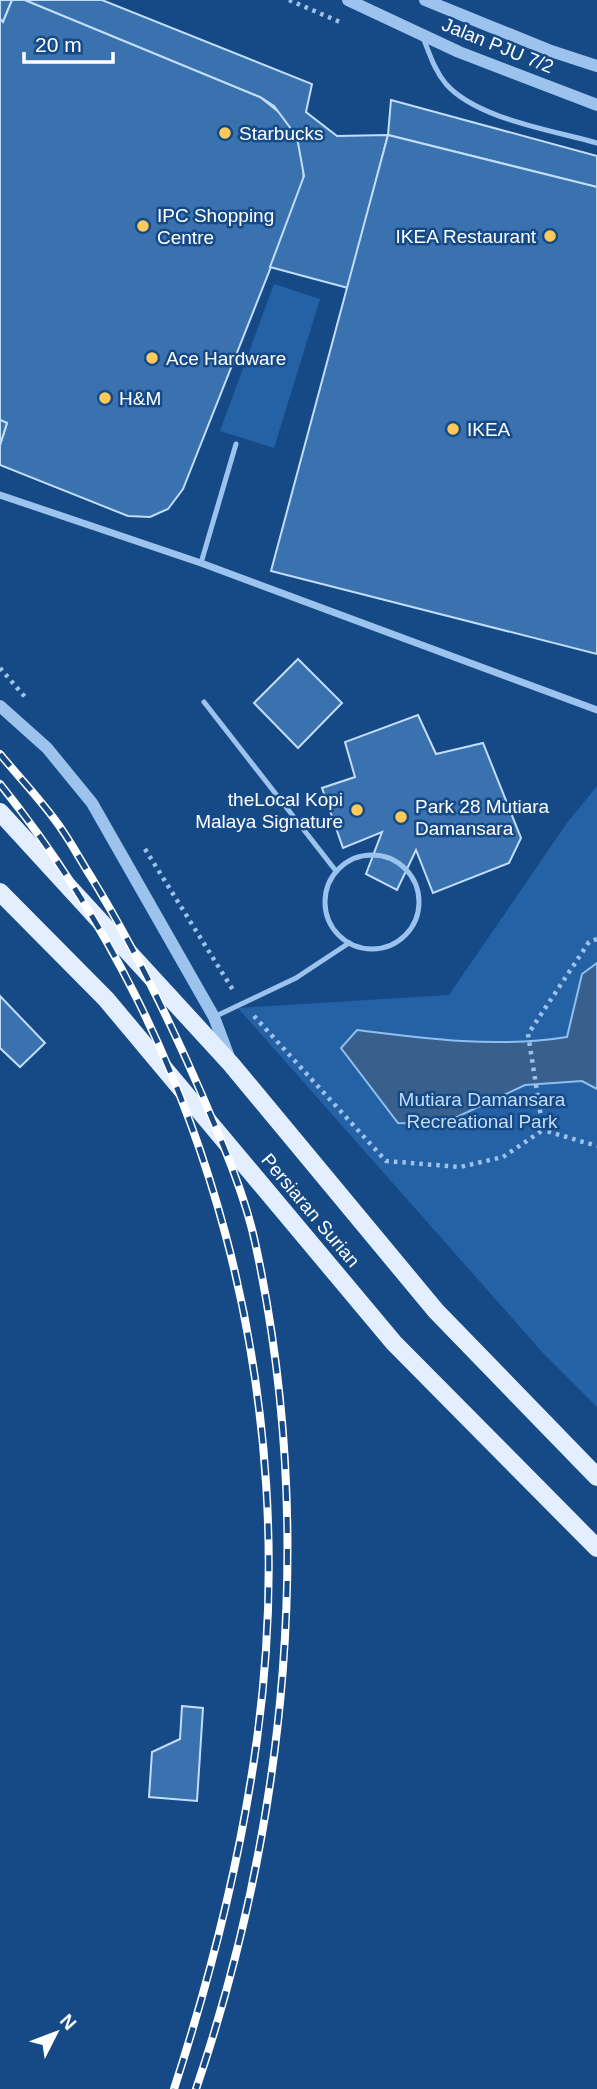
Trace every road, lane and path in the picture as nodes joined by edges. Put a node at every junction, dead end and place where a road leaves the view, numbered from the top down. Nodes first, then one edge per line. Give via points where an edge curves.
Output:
1 (348, 0) edge
2 (425, 0) edge
3 (423, 35) junction
4 (597, 66) edge
5 (597, 105) edge
6 (597, 143) edge
7 (236, 444) dead end
8 (0, 495) edge
9 (201, 563) junction
10 (0, 668) edge
11 (204, 702) dead end
12 (32, 705) dead end
13 (0, 706) edge
14 (597, 710) edge
15 (0, 812) edge
16 (141, 844) dead end
17 (336, 871) junction
18 (0, 892) edge
19 (597, 939) edge
20 (349, 943) junction
21 (243, 1003) junction
22 (214, 1017) junction
23 (231, 1064) junction
24 (543, 1130) junction
25 (597, 1146) edge
26 (597, 1476) edge
27 (597, 1548) edge

1 - 3 street, Jalan PJU 7/2
2 - 4 street, Jalan PJU 7/2
3 - 5 street, Jalan PJU 7/2
3 - 6 lane via 436,68 463,100
7 - 9 lane
8 - 9 street
9 - 14 street
10 - 12 path
11 - 17 lane
13 - 22 street, Persiaran Surian via 47,748 92,803
15 - 23 main road, Persiaran Surian
16 - 21 path
17 - 20 lane via 327,885 326,910 336,932
17 - 20 lane via 348,860 364,855 391,857 407,868 420,895 414,925 405,937 378,949
18 - 27 main road, Persiaran Surian via 106,999 394,1343
19 - 24 path via 589,942 528,1034
20 - 21 lane via 296,978
21 - 22 lane
21 - 24 path via 386,1161 460,1167 503,1157
22 - 23 street, Persiaran Surian
23 - 26 main road, Persiaran Surian via 436,1311
24 - 25 path

